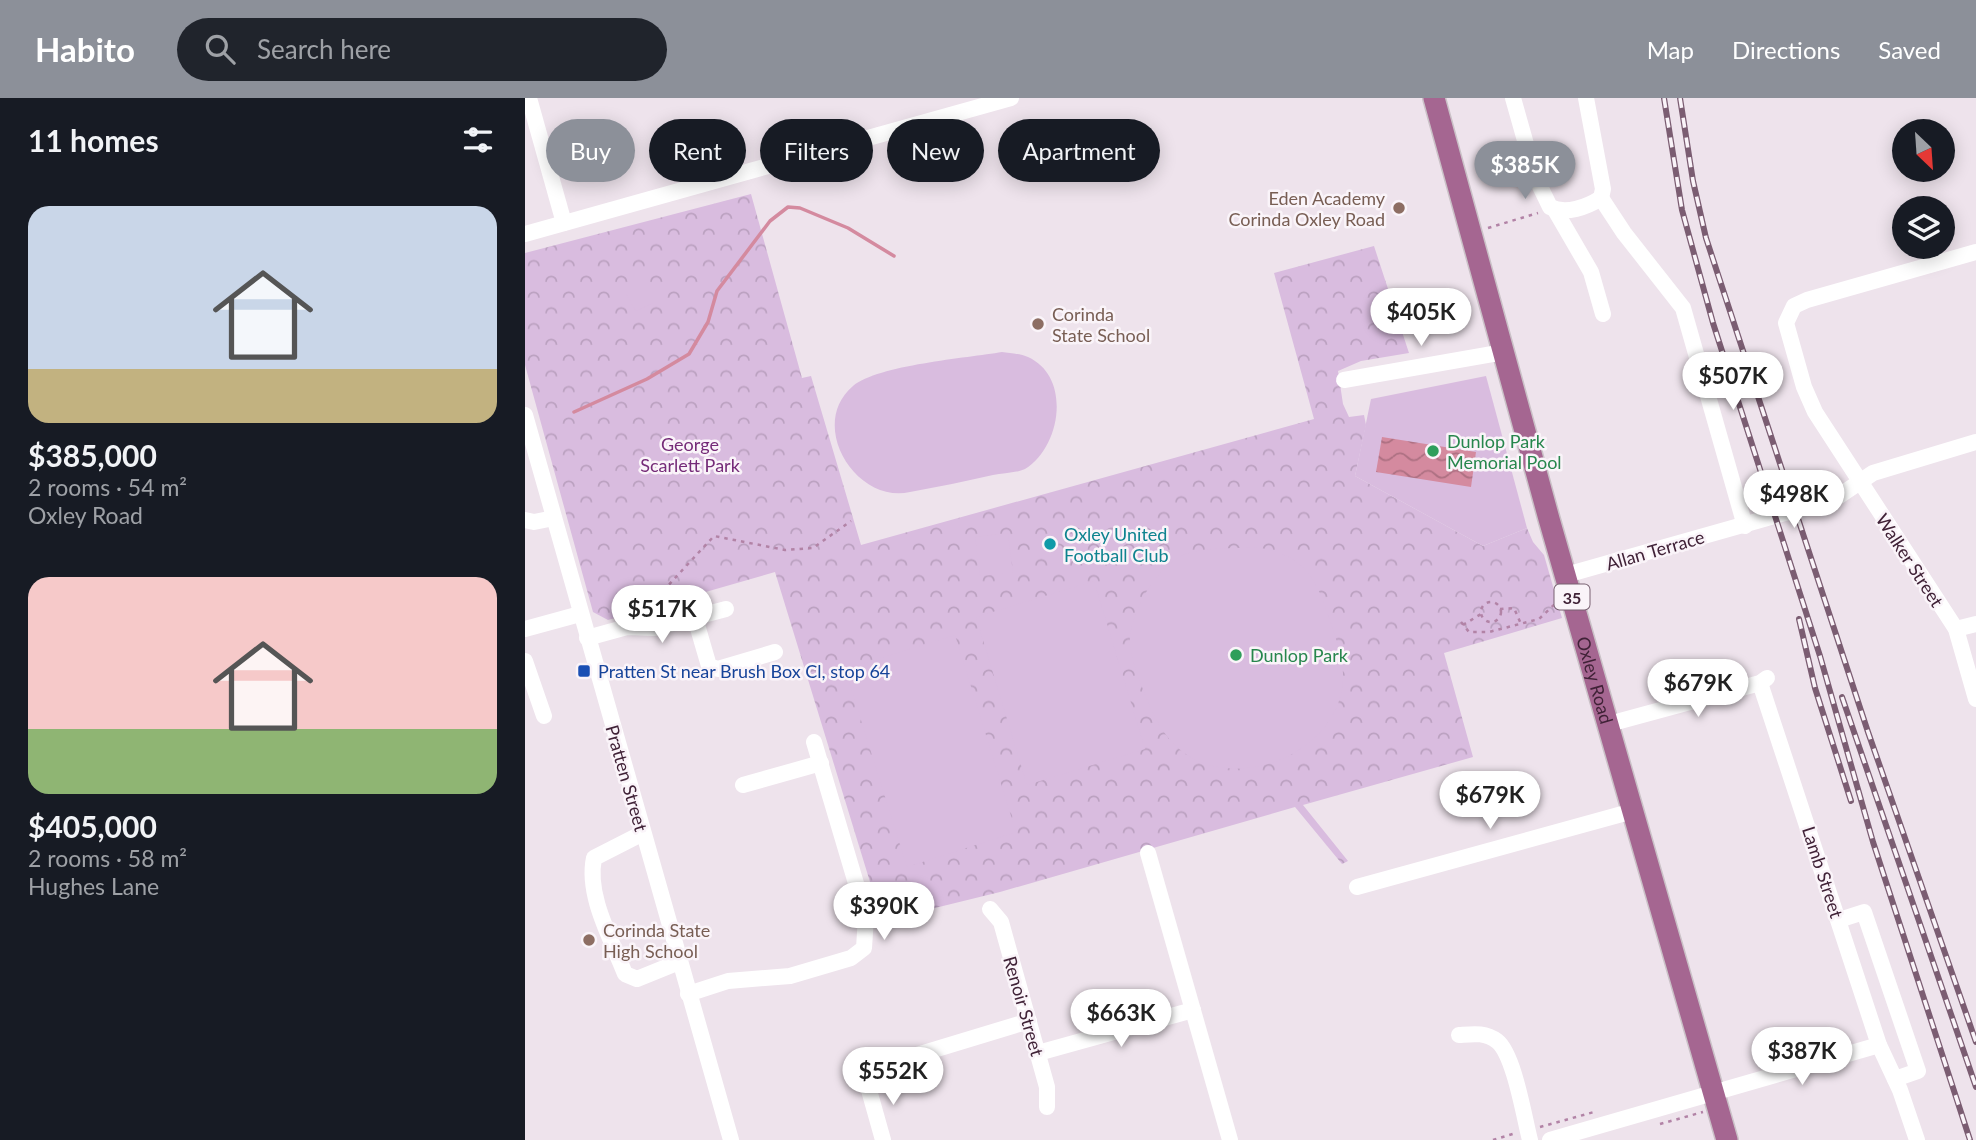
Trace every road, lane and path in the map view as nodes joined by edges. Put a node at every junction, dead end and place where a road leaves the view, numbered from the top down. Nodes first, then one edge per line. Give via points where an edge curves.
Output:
1 (529, 98) edge
2 (1011, 98) edge
3 (1434, 98) edge
4 (1513, 98) edge
5 (1586, 98) edge
6 (1601, 198) junction
7 (1553, 208) junction
8 (564, 223) junction
9 (1486, 228) dead end
10 (525, 234) edge
11 (1976, 253) edge
12 (1603, 314) dead end
13 (1504, 352) junction
14 (1344, 380) dead end
15 (525, 415) edge
16 (1976, 442) edge
17 (1860, 482) junction
18 (554, 519) junction
19 (525, 520) edge
20 (852, 521) dead end
21 (1745, 526) junction
22 (1566, 575) junction
23 (1560, 601) dead end
24 (726, 609) dead end
25 (1500, 609) junction
26 (580, 614) junction
27 (1481, 614) junction
28 (622, 615) dead end
29 (695, 618) junction
30 (1521, 624) junction
31 (1976, 624) edge
32 (525, 629) edge
33 (1956, 629) junction
34 (587, 638) junction
35 (775, 652) dead end
36 (525, 661) edge
37 (529, 689) edge
38 (1976, 699) edge
39 (544, 716) dead end
40 (1609, 724) junction
41 (814, 742) dead end
42 (821, 763) junction
43 (743, 785) dead end
44 (1633, 811) junction
45 (643, 833) junction
46 (1148, 853) dead end
47 (1357, 887) dead end
48 (989, 909) dead end
49 (1839, 920) junction
50 (679, 962) junction
51 (688, 994) junction
52 (1193, 1010) junction
53 (1029, 1021) junction
54 (1459, 1035) dead end
55 (1879, 1045) junction
56 (1038, 1053) junction
57 (1895, 1079) junction
58 (1714, 1094) junction
59 (1047, 1107) dead end
60 (731, 1140) edge
61 (883, 1140) edge
62 (1230, 1140) edge
63 (1530, 1140) edge
64 (1550, 1140) edge
65 (1727, 1140) edge
66 (1917, 1140) edge

1 - 8 street
2 - 8 street
3 - 13 main road, Oxley Road / 35
4 - 7 street via 1537,183
5 - 6 street via 1603,179
6 - 7 street via 1566,211
6 - 21 street via 1683,308
7 - 9 path
7 - 12 street via 1591,272
8 - 10 street
11 - 17 street, Walker Street via 1807,300 1789,312 1786,323 1804,387
13 - 14 street
13 - 22 main road, Oxley Road / 35
15 - 18 street, Pratten Street
16 - 17 street, Allan Terrace via 1881,470
17 - 21 street, Allan Terrace via 1839,496
17 - 33 street, Walker Street
18 - 19 street
18 - 26 street, Pratten Street
20 - 28 path via 813,548 785,550 714,536 651,604
21 - 22 street, Allan Terrace
22 - 40 main road, Oxley Road / 35
23 - 30 path via 1544,617
24 - 29 street
25 - 27 path via 1489,602
25 - 27 path via 1494,622 1484,620
25 - 30 path via 1514,608
26 - 32 street
26 - 34 street, Pratten Street
27 - 30 path via 1462,624 1469,632
29 - 34 street via 654,628 627,627
29 - 35 street via 709,666 717,669
31 - 33 street
33 - 38 street, Walker Street
34 - 45 street, Pratten Street
36 - 37 street
37 - 39 street
40 - 44 main road, Oxley Road / 35
40 - 49 street, Lamb Street via 1764,680
41 - 42 street
42 - 43 street
42 - 51 street via 866,917 864,948 851,958 790,976 728,981
44 - 47 street
44 - 58 main road, Oxley Road / 35
45 - 50 street, Pratten Street
45 - 50 street via 594,858 591,871 598,902 625,974 637,979
46 - 52 street
48 - 53 street, Renoir Street via 1001,922
49 - 55 street, Lamb Street
49 - 57 street via 1864,912 1918,1071
50 - 51 street, Pratten Street
51 - 60 street, Pratten Street
52 - 56 street
52 - 62 street
53 - 56 street, Renoir Street
53 - 61 street via 873,1072 867,1083
54 - 63 street via 1480,1033 1507,1052
55 - 57 street, Lamb Street
55 - 58 street
56 - 59 street, Renoir Street
57 - 66 street, Lamb Street
58 - 64 street
58 - 65 main road, Oxley Road / 35

